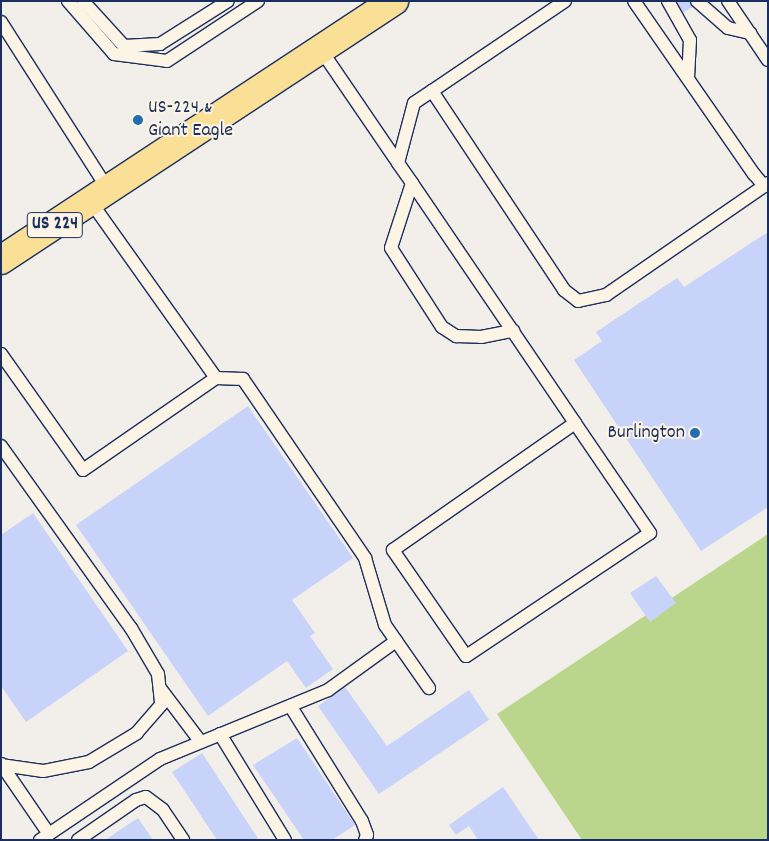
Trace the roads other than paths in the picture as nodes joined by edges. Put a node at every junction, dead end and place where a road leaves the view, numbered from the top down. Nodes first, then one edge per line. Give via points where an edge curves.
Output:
1 (68, 1) edge
2 (83, 1) edge
3 (228, 1) edge
4 (258, 1) edge
5 (394, 1) edge
6 (565, 1) edge
7 (634, 1) edge
8 (668, 1) edge
9 (697, 1) edge
10 (728, 1) edge
11 (1, 22) edge
12 (750, 33) junction
13 (321, 50) junction
14 (768, 60) edge
15 (688, 78) junction
16 (432, 91) junction
17 (398, 163) junction
18 (412, 183) junction
19 (766, 184) edge
20 (99, 195) junction
21 (1, 260) edge
22 (513, 331) junction
23 (1, 354) edge
24 (216, 378) junction
25 (576, 422) junction
26 (1, 446) edge
27 (396, 641) junction
28 (160, 688) junction
29 (429, 688) dead end
30 (291, 706) junction
31 (220, 734) junction
32 (200, 741) junction
33 (1, 764) edge
34 (44, 837) edge
35 (78, 840) edge
36 (183, 840) edge
37 (285, 840) edge
38 (364, 840) edge

1 - 4 lane via 114,54 167,61
2 - 3 lane via 124,46 160,44
5 - 13 main road, US 224
6 - 16 lane
7 - 15 lane
8 - 15 lane via 690,40
9 - 12 lane via 728,28
10 - 12 lane
11 - 20 lane
12 - 14 lane
13 - 17 lane
13 - 20 main road, US 224
15 - 19 lane
16 - 17 lane via 414,103
16 - 19 lane via 564,290 578,301 606,295
17 - 18 lane
18 - 22 lane
18 - 22 lane via 391,248 442,327 456,336 481,337
20 - 21 main road, US 224
20 - 24 lane
22 - 25 lane
23 - 24 lane via 83,470
24 - 27 lane via 242,379 354,541 370,571 372,588 385,625
25 - 25 lane via 650,533 466,656 394,550
26 - 28 lane via 132,628 158,674
27 - 29 lane
27 - 30 lane via 328,690
28 - 32 lane
28 - 33 lane via 161,705 137,733 89,762 42,771
30 - 31 lane
30 - 38 lane via 362,820 367,835
31 - 32 lane
31 - 37 lane
32 - 34 lane via 160,759
33 - 34 lane
35 - 36 lane via 136,800 146,797 164,810

